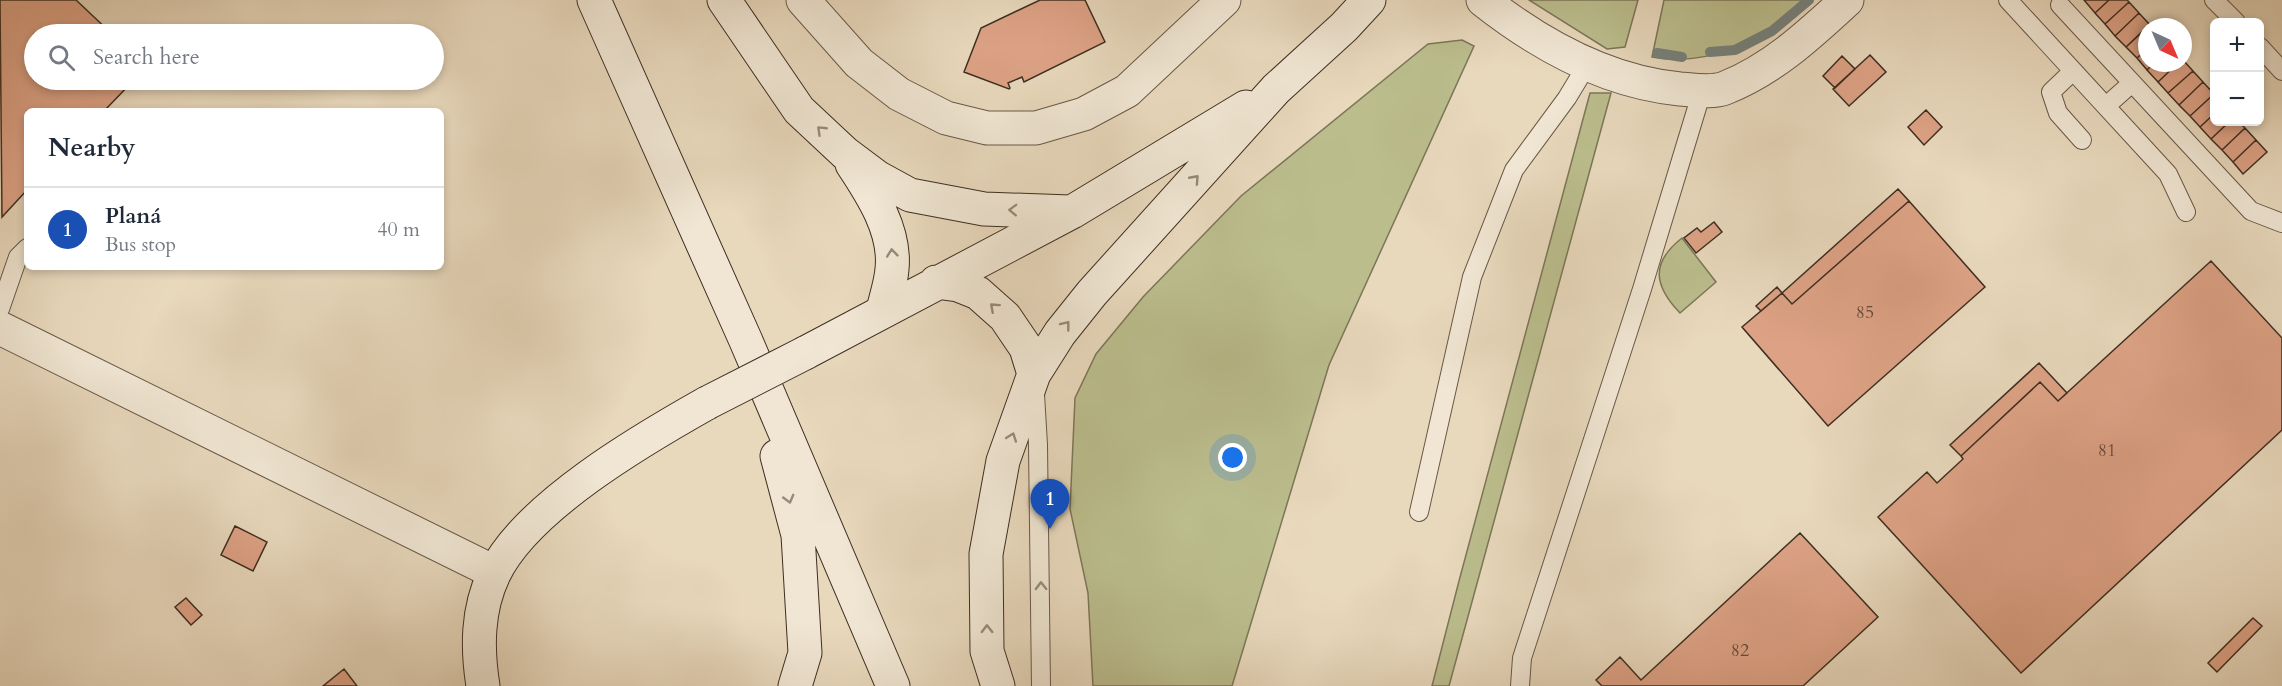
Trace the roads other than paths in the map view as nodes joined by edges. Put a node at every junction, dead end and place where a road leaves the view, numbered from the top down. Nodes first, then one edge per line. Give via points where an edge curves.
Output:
1 (594, 0) edge
2 (724, 0) edge
3 (803, 0) edge
4 (1224, 0) edge
5 (1369, 0) edge
6 (1483, 0) edge
7 (1847, 0) edge
8 (2008, 0) edge
9 (2214, 0) edge
10 (2060, 5) dead end
11 (2232, 18) edge
12 (2264, 52) edge
13 (1587, 65) junction
14 (2282, 70) edge
15 (2073, 71) junction
16 (2132, 83) junction
17 (1276, 89) junction
18 (1702, 91) junction
19 (2106, 106) junction
20 (2082, 140) dead end
21 (845, 153) junction
22 (1072, 212) junction
23 (2186, 212) dead end
24 (2282, 223) edge
25 (24, 251) edge
26 (936, 282) junction
27 (0, 309) edge
28 (883, 310) junction
29 (0, 328) edge
30 (746, 341) junction
31 (1034, 374) junction
32 (1419, 512) dead end
33 (494, 572) junction
34 (483, 686) edge
35 (795, 686) edge
36 (893, 686) edge
37 (998, 686) edge
38 (1041, 686) edge
39 (1520, 686) edge

1 - 30 main road
21 -> 2 main road via 799,110
3 - 4 main road via 859,63 899,94 946,118 987,128 1036,128 1084,114 1127,91
5 - 17 main road
6 - 13 main road via 1508,20
7 - 18 main road via 1798,44 1761,70 1724,88
8 - 15 lane
9 - 11 lane
10 - 16 lane
12 - 14 lane
13 - 18 main road via 1660,87
13 - 32 lane via 1568,98 1514,170 1472,277
15 - 19 lane
15 - 20 lane via 2051,92 2058,113
16 - 19 lane
16 - 24 lane via 2251,211
17 - 22 main road
31 -> 17 main road via 1092,293
18 - 39 lane via 1522,658
19 - 23 lane via 2168,174
22 -> 21 main road via 984,209 909,195
28 -> 21 main road via 892,270 889,234 873,196
22 - 26 main road
25 - 27 lane via 18,257
26 - 28 main road
31 -> 26 main road via 1026,348 1005,317 978,293
28 - 33 main road, bridge via 662,428 570,490 516,541
29 - 33 main road
30 -> 35 main road via 798,534 805,653
30 - 36 main road
37 -> 31 main road via 987,651 986,554 1003,461
38 -> 31 lane
33 - 34 main road via 478,633

